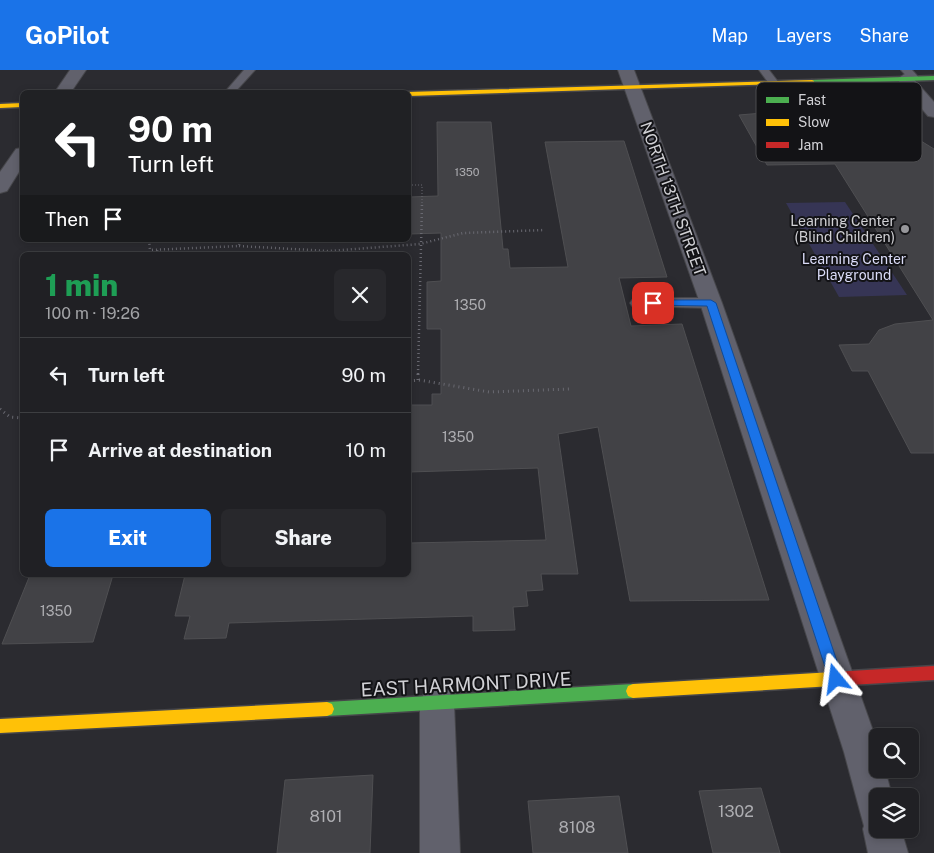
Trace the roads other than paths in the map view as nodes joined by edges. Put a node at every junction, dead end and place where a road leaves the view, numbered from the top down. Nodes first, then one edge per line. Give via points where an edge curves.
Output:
1 (78, 70) edge
2 (250, 70) edge
3 (764, 70) edge
4 (908, 76) edge
5 (934, 78) edge
6 (630, 79) edge
7 (756, 82) edge
8 (773, 82) edge
9 (793, 82) edge
10 (64, 90) edge
11 (232, 90) edge
12 (411, 94) edge
13 (922, 95) edge
14 (0, 106) edge
15 (20, 106) edge
16 (934, 112) edge
17 (20, 157) edge
18 (0, 186) edge
19 (637, 303) dead end
20 (711, 303) junction
21 (934, 673) edge
22 (836, 679) junction
23 (437, 703) junction
24 (0, 726) edge
25 (871, 788) edge
26 (884, 838) edge
27 (440, 853) edge
28 (888, 853) edge

1 - 10 street
2 - 11 lane
3 - 8 lane
4 - 5 main road
4 - 9 main road
6 - 7 main road
6 - 12 main road
6 - 20 street, NORTH 13TH STREET
13 - 16 street
14 - 15 main road
17 - 18 street
19 - 20 lane
20 - 22 street, NORTH 13TH STREET
21 - 22 main road, EAST HARMONT DRIVE
22 - 23 main road, EAST HARMONT DRIVE
22 - 25 street, NORTH 13TH STREET
23 - 24 main road, EAST HARMONT DRIVE
23 - 27 street
26 - 28 street

